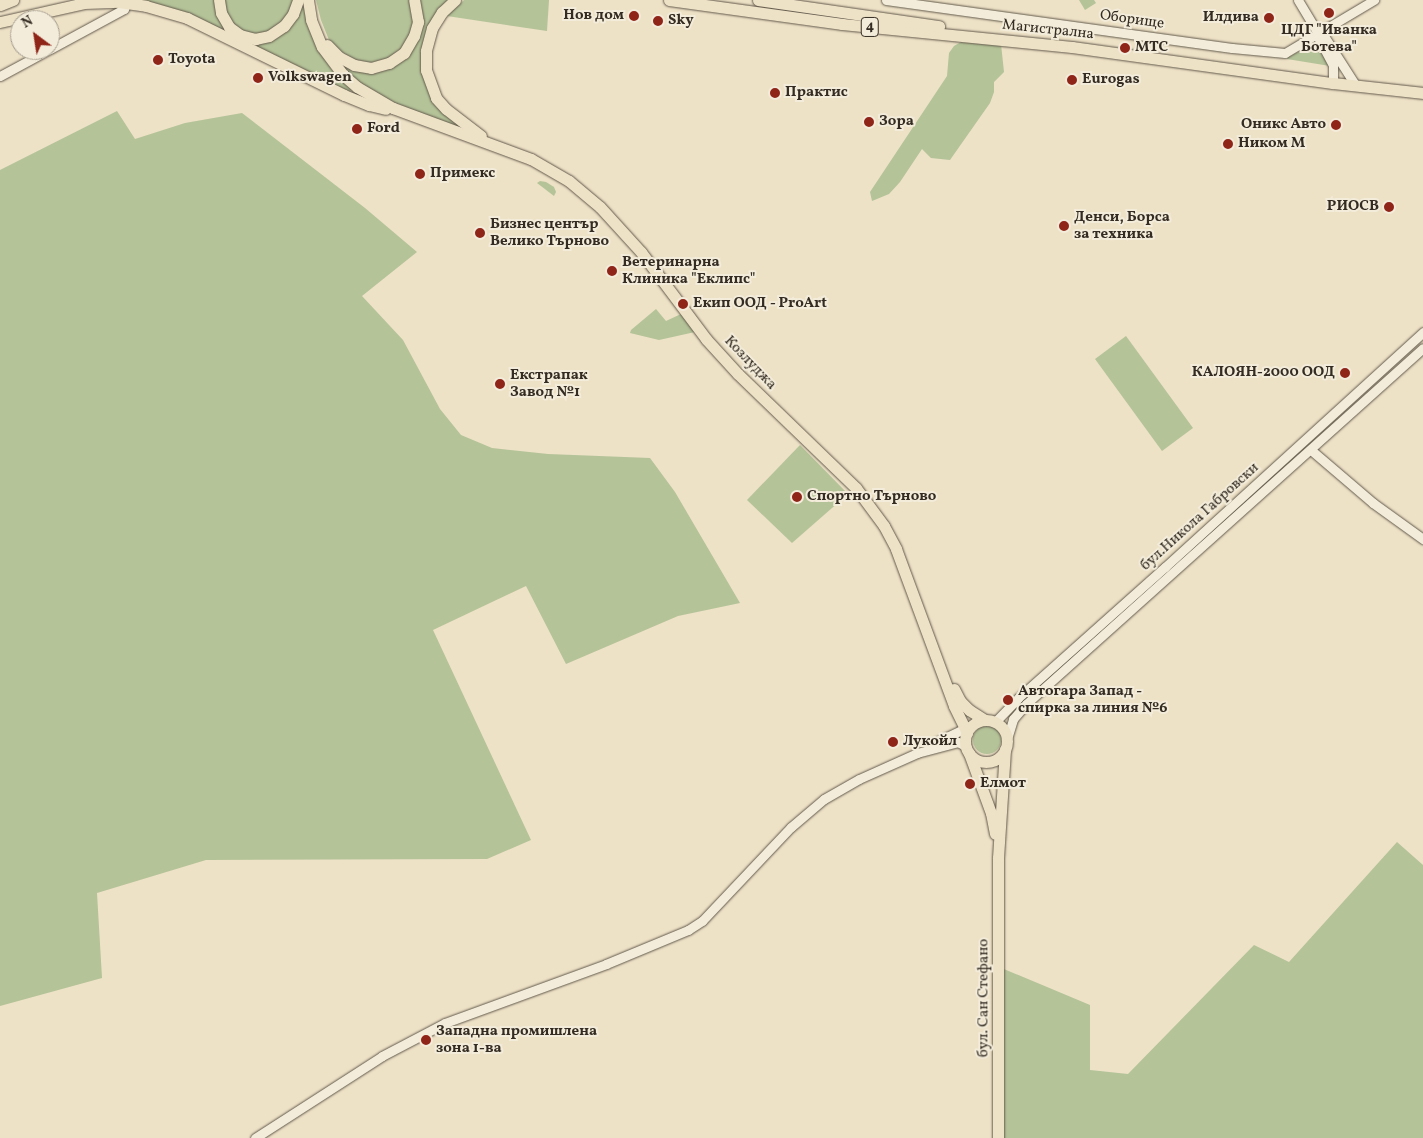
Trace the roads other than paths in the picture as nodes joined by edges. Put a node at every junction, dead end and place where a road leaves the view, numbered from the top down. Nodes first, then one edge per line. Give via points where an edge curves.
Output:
1 (6, 0) edge
2 (13, 0) edge
3 (54, 0) edge
4 (219, 0) edge
5 (298, 0) edge
6 (308, 0) edge
7 (414, 0) edge
8 (455, 0) edge
9 (668, 0) edge
10 (794, 0) edge
11 (817, 0) edge
12 (886, 0) edge
13 (1298, 0) edge
14 (1374, 0) edge
15 (763, 1) edge
16 (0, 3) edge
17 (126, 3) junction
18 (869, 17) junction
19 (0, 20) edge
20 (311, 20) junction
21 (1318, 33) junction
22 (60, 43) edge
23 (1072, 46) junction
24 (29, 60) edge
25 (0, 76) edge
26 (1333, 83) junction
27 (1356, 86) junction
28 (357, 88) junction
29 (1423, 93) edge
30 (350, 97) junction
31 (393, 108) junction
32 (492, 144) junction
33 (1423, 332) edge
34 (1423, 348) edge
35 (1311, 450) junction
36 (1423, 539) edge
37 (934, 649) junction
38 (990, 721) junction
39 (968, 728) junction
40 (1006, 744) junction
41 (968, 750) junction
42 (917, 753) junction
43 (998, 858) junction
44 (255, 1138) edge
45 (998, 1138) edge

1 - 16 main road
2 - 16 main road
3 - 19 main road
4 - 5 main road via 221,13 229,27 240,35 255,39 269,36 284,26
6 - 20 main road
7 - 20 main road via 418,22 412,41 395,60 377,67 354,65 339,57
8 - 32 main road via 432,28 426,51 427,76 436,98 446,110
9 - 23 main road, Магистрална / 4 via 842,24
10 - 15 main road
11 - 18 main road via 823,5
12 - 21 street, Оборище via 1284,53
13 - 21 street
14 - 21 street
15 - 18 main road, 4
17 - 19 main road via 94,2
17 - 22 street via 124,9
17 - 30 main road via 186,18
18 - 23 main road, 4
20 - 28 main road via 328,56
21 - 26 street via 1333,64
21 - 27 street via 1324,36
23 - 26 main road, Магистрална / 4
24 - 25 street
26 - 27 main road, Магистрална / 4
27 - 29 main road, Магистрална / 4
28 - 30 main road
28 - 31 main road
30 - 31 main road via 379,108
31 - 32 main road
32 - 37 main road, Козлуджа via 556,173 600,207 641,252 701,334 856,488 884,526 896,549
33 - 38 street, бул.Никола Габровски via 1137,593
34 - 35 street, бул.Никола Габровски
35 - 36 street via 1373,503
35 - 40 street, бул.Никола Габровски via 1026,704 1013,719
37 - 38 main road, Козлуджа via 960,701
37 - 39 main road, Козлуджа via 954,706
38 - 39 main road
38 - 40 main road via 1004,730
39 - 41 main road
39 - 42 street
40 - 41 main road via 999,757 989,761 978,760
40 - 43 main road, бул. Сан Стефано
41 - 42 street via 958,742
41 - 43 main road, бул. Сан Стефано via 991,813
42 - 44 street via 860,779 811,809 702,920 688,930 445,1024 382,1056
43 - 45 main road, бул. Сан Стефано

